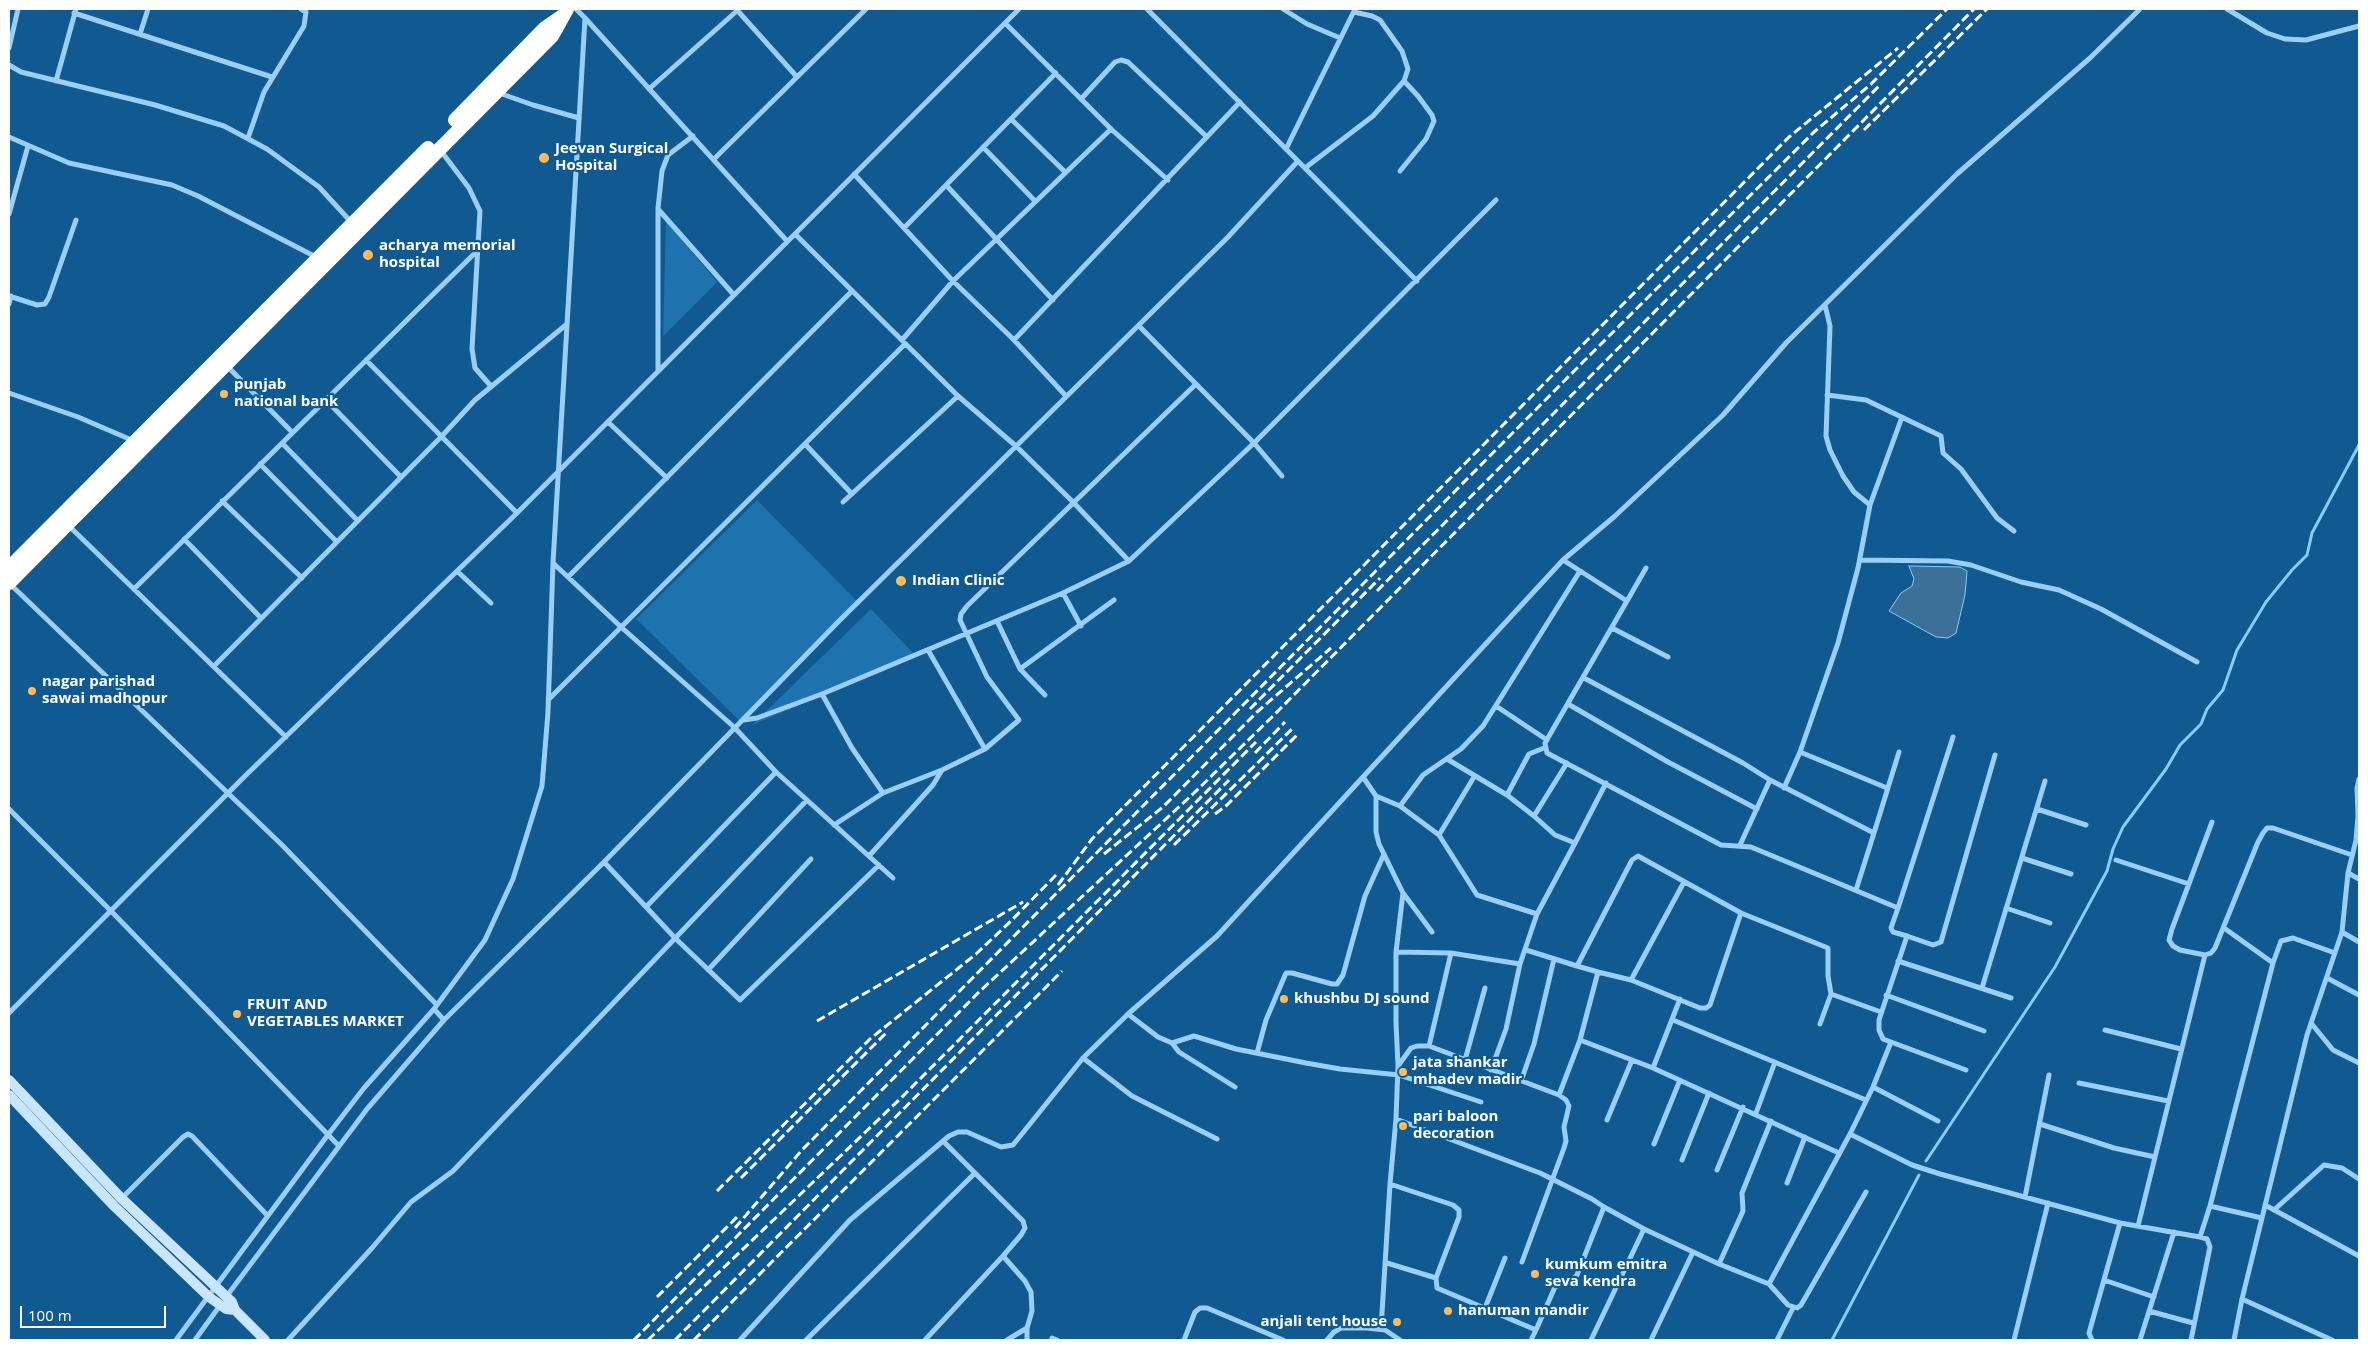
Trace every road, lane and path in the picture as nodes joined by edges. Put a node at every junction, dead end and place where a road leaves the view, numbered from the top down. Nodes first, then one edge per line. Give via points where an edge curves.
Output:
1 (18, 9) edge
2 (148, 9) edge
3 (302, 9) edge
4 (738, 9) edge
5 (866, 9) edge
6 (1019, 9) edge
7 (1147, 9) edge
8 (1283, 9) edge
9 (2140, 9) edge
10 (2227, 9) edge
11 (1355, 10) edge
12 (75, 11) edge
13 (569, 11) edge
14 (585, 18) junction
15 (1005, 23) junction
16 (2359, 26) edge
17 (140, 34) junction
18 (1340, 38) junction
19 (9, 48) edge
20 (9, 65) edge
21 (1056, 73) junction
22 (272, 77) junction
23 (797, 77) junction
24 (56, 80) junction
25 (1404, 81) junction
26 (649, 89) junction
27 (496, 92) junction
28 (1081, 99) junction
29 (1240, 102) junction
30 (579, 118) junction
31 (1011, 119) junction
32 (1110, 129) junction
33 (693, 136) junction
34 (1207, 137) junction
35 (9, 138) edge
36 (248, 138) junction
37 (28, 146) junction
38 (983, 147) junction
39 (1286, 148) junction
40 (440, 149) junction
41 (714, 159) junction
42 (1298, 160) junction
43 (1305, 168) junction
44 (1400, 171) dead end
45 (1065, 172) junction
46 (854, 174) junction
47 (1168, 180) junction
48 (946, 185) junction
49 (1496, 200) dead end
50 (1036, 201) junction
51 (658, 208) junction
52 (9, 214) edge
53 (76, 220) dead end
54 (352, 223) junction
55 (904, 228) junction
56 (795, 234) junction
57 (995, 240) junction
58 (787, 241) junction
59 (479, 249) junction
60 (317, 258) junction
61 (953, 281) junction
62 (1417, 281) junction
63 (852, 291) junction
64 (734, 295) junction
65 (10, 296) edge
66 (1053, 300) junction
67 (9, 304) edge
68 (1826, 305) junction
69 (567, 324) junction
70 (1139, 326) junction
71 (1014, 340) junction
72 (903, 342) junction
73 (366, 360) junction
74 (225, 364) junction
75 (658, 371) junction
76 (1196, 384) junction
77 (490, 385) junction
78 (9, 392) edge
79 (1827, 395) junction
80 (958, 396) junction
81 (1066, 396) junction
82 (325, 399) junction
83 (1902, 417) junction
84 (608, 422) junction
85 (292, 432) junction
86 (442, 436) junction
87 (135, 441) junction
88 (1254, 442) junction
89 (282, 443) junction
90 (805, 444) junction
91 (1017, 447) junction
92 (260, 464) junction
93 (559, 471) junction
94 (1282, 476) dead end
95 (401, 478) junction
96 (667, 478) junction
97 (852, 494) junction
98 (222, 501) junction
99 (843, 502) dead end
100 (1074, 502) junction
101 (1870, 505) junction
102 (516, 513) junction
103 (358, 521) junction
104 (66, 524) junction
105 (2014, 531) dead end
106 (184, 539) junction
107 (337, 542) junction
108 (1129, 560) junction
109 (1563, 560) junction
110 (1860, 560) junction
111 (553, 563) junction
112 (9, 568) edge
113 (1646, 568) dead end
114 (457, 571) junction
115 (1580, 571) junction
116 (568, 577) junction
117 (302, 578) junction
118 (9, 583) edge
119 (134, 589) junction
120 (1063, 594) junction
121 (1114, 600) dead end
122 (1627, 601) junction
123 (491, 603) dead end
124 (261, 618) junction
125 (997, 621) junction
126 (1081, 626) junction
127 (621, 627) junction
128 (1612, 628) junction
129 (966, 633) junction
130 (928, 650) junction
131 (1668, 657) dead end
132 (2197, 662) dead end
133 (214, 666) junction
134 (1020, 669) junction
135 (1584, 678) junction
136 (822, 694) junction
137 (1045, 695) dead end
138 (549, 699) junction
139 (1568, 704) junction
140 (1496, 706) junction
141 (743, 720) junction
142 (734, 727) junction
143 (286, 737) junction
144 (1953, 737) dead end
145 (1546, 740) junction
146 (1544, 748) junction
147 (985, 749) junction
148 (1800, 752) junction
149 (1899, 752) dead end
150 (1995, 755) dead end
151 (1447, 759) junction
152 (1567, 762) junction
153 (942, 770) junction
154 (776, 772) junction
155 (1363, 777) junction
156 (1474, 777) junction
157 (2359, 779) edge
158 (1770, 780) junction
159 (2045, 781) dead end
160 (1606, 783) junction
161 (1784, 788) junction
162 (1887, 788) junction
163 (883, 793) junction
164 (228, 794) junction
165 (1507, 795) junction
166 (1376, 796) junction
167 (807, 800) junction
168 (1400, 806) junction
169 (9, 809) edge
170 (1757, 809) junction
171 (2037, 809) junction
172 (1534, 816) junction
173 (2359, 817) edge
174 (2212, 822) dead end
175 (834, 825) junction
176 (2086, 825) dead end
177 (1874, 832) junction
178 (1439, 835) junction
179 (1576, 843) junction
180 (1740, 845) junction
181 (1384, 854) junction
182 (2352, 855) junction
183 (869, 856) junction
184 (811, 858) dead end
185 (2022, 858) junction
186 (2116, 860) dead end
187 (604, 862) junction
188 (879, 865) junction
189 (2348, 873) junction
190 (2071, 874) dead end
191 (893, 878) dead end
192 (2359, 879) edge
193 (1684, 882) junction
194 (2189, 884) junction
195 (1856, 890) junction
196 (1403, 894) junction
197 (646, 907) junction
198 (1898, 908) junction
199 (2006, 908) junction
200 (112, 911) junction
201 (1741, 912) junction
202 (1537, 914) junction
203 (2050, 922) dead end
204 (2224, 928) junction
205 (1432, 932) dead end
206 (2342, 932) junction
207 (1907, 936) junction
208 (675, 938) junction
209 (2359, 942) edge
210 (1526, 950) junction
211 (1396, 952) junction
212 (1452, 953) junction
213 (2335, 953) junction
214 (2205, 955) junction
215 (1554, 959) junction
216 (1898, 961) junction
217 (2273, 963) junction
218 (1520, 964) junction
219 (1577, 966) junction
220 (708, 970) junction
221 (1598, 972) junction
222 (2327, 978) junction
223 (1631, 980) junction
224 (1485, 988) dead end
225 (1982, 988) junction
226 (1831, 994) junction
227 (1886, 995) junction
228 (2359, 995) edge
229 (2011, 998) dead end
230 (1680, 1000) junction
231 (435, 1007) junction
232 (1881, 1012) junction
233 (9, 1013) edge
234 (1128, 1014) junction
235 (444, 1020) junction
236 (1673, 1020) junction
237 (2311, 1023) junction
238 (1820, 1024) dead end
239 (2104, 1030) dead end
240 (1984, 1031) dead end
241 (1580, 1040) junction
242 (1891, 1042) junction
243 (1172, 1043) junction
244 (1429, 1046) junction
245 (2181, 1049) junction
246 (1257, 1054) junction
247 (1083, 1058) junction
248 (1465, 1060) junction
249 (1632, 1060) junction
250 (1775, 1062) junction
251 (2359, 1063) edge
252 (1398, 1066) junction
253 (1653, 1068) junction
254 (1491, 1070) junction
255 (1966, 1070) dead end
256 (1399, 1075) junction
257 (2049, 1075) dead end
258 (9, 1080) edge
259 (1680, 1080) junction
260 (1521, 1081) junction
261 (2079, 1083) dead end
262 (1235, 1087) dead end
263 (1873, 1087) junction
264 (1709, 1093) junction
265 (9, 1095) edge
266 (1559, 1096) junction
267 (1866, 1100) junction
268 (2168, 1101) junction
269 (1481, 1102) dead end
270 (1742, 1107) junction
271 (1756, 1113) junction
272 (1396, 1119) junction
273 (1607, 1120) dead end
274 (1771, 1120) junction
275 (1938, 1121) dead end
276 (2040, 1124) junction
277 (1850, 1134) junction
278 (327, 1136) junction
279 (1806, 1137) junction
280 (1217, 1139) dead end
281 (943, 1141) junction
282 (1654, 1144) dead end
283 (339, 1146) junction
284 (1839, 1153) junction
285 (2155, 1157) junction
286 (1682, 1160) dead end
287 (1716, 1170) dead end
288 (975, 1173) junction
289 (2359, 1178) edge
290 (1552, 1180) junction
291 (1787, 1183) dead end
292 (1390, 1184) junction
293 (1866, 1192) dead end
294 (2025, 1197) junction
295 (117, 1202) junction
296 (2048, 1203) junction
297 (2265, 1205) junction
298 (2210, 1206) junction
299 (1604, 1207) junction
300 (2274, 1210) junction
301 (267, 1215) junction
302 (2262, 1218) junction
303 (2120, 1223) junction
304 (2138, 1226) junction
305 (1644, 1229) junction
306 (2174, 1232) junction
307 (2200, 1237) junction
308 (1693, 1252) junction
309 (1003, 1256) junction
310 (2359, 1256) edge
311 (1504, 1258) dead end
312 (1522, 1262) dead end
313 (1386, 1263) junction
314 (1719, 1264) junction
315 (1436, 1278) junction
316 (2104, 1280) junction
317 (1769, 1284) junction
318 (215, 1288) junction
319 (208, 1297) junction
320 (2154, 1297) junction
321 (2242, 1299) junction
322 (223, 1301) junction
323 (1485, 1308) junction
324 (1793, 1308) junction
325 (2149, 1311) junction
326 (2193, 1323) junction
327 (1027, 1328) junction
328 (1381, 1329) junction
329 (1536, 1330) junction
330 (176, 1340) edge
331 (194, 1340) edge
332 (266, 1340) edge
333 (288, 1340) edge
334 (740, 1340) edge
335 (806, 1340) edge
336 (925, 1340) edge
337 (1007, 1340) edge
338 (1027, 1340) edge
339 (1184, 1340) edge
340 (1283, 1340) edge
341 (1327, 1340) edge
342 (1400, 1340) edge
343 (1531, 1340) edge
344 (1591, 1340) edge
345 (1651, 1340) edge
346 (1777, 1340) edge
347 (2014, 1340) edge
348 (2092, 1340) edge
349 (2140, 1340) edge
350 (2191, 1340) edge
351 (2234, 1340) edge
352 (2332, 1340) edge

1 - 19 street
2 - 17 street
3 - 22 street via 306,12 304,26
4 - 23 street
4 - 26 street
5 - 23 street
6 - 15 street
7 - 29 street
8 - 18 street
9 - 68 street via 2090,58 1957,174
10 - 16 street via 2267,33 2285,39 2306,40
11 - 18 street
11 - 25 street via 1372,16 1386,27 1407,61
12 - 17 street
12 - 24 street
13 - 14 street
13 - 27 highway via 552,36
13 - 54 highway via 545,28
14 - 26 street
14 - 30 street
15 - 21 street
15 - 46 street
17 - 22 street
18 - 39 street
20 - 24 street via 21,72
21 - 28 street
21 - 31 street
22 - 36 street
23 - 41 street
24 - 36 street via 203,119
25 - 43 street via 1373,116
25 - 44 street via 1434,121 1426,139
26 - 33 street
27 - 30 street
27 - 40 highway
28 - 32 street
28 - 34 street via 1115,62 1128,62
29 - 34 street
29 - 39 street
30 - 69 street
31 - 38 street
31 - 45 street
32 - 45 street
32 - 47 street
33 - 41 street
33 - 51 street via 668,154 663,163
34 - 47 street
35 - 37 street
36 - 54 street via 319,186
37 - 52 street
37 - 60 street via 68,163 172,185
38 - 48 street
38 - 50 street
39 - 42 street
40 - 59 street via 470,188 480,211
40 - 74 highway
41 - 58 street
42 - 43 street
42 - 70 street via 1228,237
43 - 62 street
45 - 50 street
46 - 55 street
46 - 56 street
47 - 66 street
48 - 55 street
48 - 57 street
49 - 62 street
50 - 57 street
51 - 64 street
51 - 75 street
53 - 65 street via 45,304 36,305
54 - 60 highway
55 - 61 street
56 - 58 street
56 - 63 street
57 - 61 street
57 - 66 street
58 - 64 street
59 - 73 street
59 - 77 street via 472,350 475,368
60 - 87 highway
61 - 71 street
61 - 72 street
62 - 88 street
63 - 72 street
63 - 96 street
64 - 75 street
65 - 67 street
66 - 71 street
68 - 79 street via 1830,326
68 - 109 street via 1786,344 1723,415
69 - 77 street
69 - 93 street
70 - 76 street
70 - 81 street
71 - 81 street
72 - 80 street
72 - 90 street
73 - 82 street
73 - 86 street
74 - 85 street
74 - 104 highway
75 - 84 street
76 - 88 street
76 - 100 street
77 - 86 street
78 - 87 street
79 - 83 street via 1866,400
79 - 101 street via 1826,436 1830,450 1842,476
80 - 91 street
80 - 97 street
81 - 91 street
82 - 85 street
82 - 95 street
83 - 101 street
83 - 105 street via 1941,436 1944,452 1961,468 1997,518
84 - 93 street
84 - 96 street
85 - 89 street
86 - 95 street
86 - 102 street
87 - 112 highway
88 - 94 street
88 - 108 street
89 - 92 street
89 - 103 street
90 - 97 street
90 - 127 street
91 - 100 street
91 - 141 street
92 - 98 street
92 - 107 street
93 - 102 street
93 - 111 street
95 - 103 street
96 - 116 street
97 - 99 street
98 - 106 street
98 - 117 street
100 - 108 street
100 - 129 street via 967,606 960,620
101 - 110 street
102 - 114 street
103 - 107 street
104 - 118 highway
104 - 119 street
106 - 119 street
106 - 124 street
107 - 117 street
108 - 120 street
109 - 115 street
109 - 155 street
110 - 132 street via 1948,560 2059,590 2101,609
110 - 148 street via 1838,643
111 - 116 street
111 - 138 street
113 - 122 street
114 - 123 street
114 - 143 street
115 - 122 street
115 - 140 street
116 - 127 street
117 - 124 street
118 - 164 street
119 - 133 street
120 - 125 street
120 - 126 street
121 - 126 street
122 - 128 street
124 - 133 street
125 - 129 street
125 - 134 street
126 - 134 street
127 - 138 street
127 - 142 street
128 - 131 street
128 - 135 street
129 - 130 street
129 - 147 street via 987,677 1019,720
130 - 136 street
130 - 147 street
133 - 143 street
134 - 137 street
135 - 139 street
135 - 158 street
136 - 141 street
136 - 163 street via 852,748
138 - 231 street via 542,786 513,879 485,940
139 - 145 street
139 - 170 street
140 - 145 street
140 - 151 street via 1471,741
141 - 142 street
142 - 154 street
142 - 187 street
143 - 164 street
144 - 198 street
145 - 146 street
146 - 152 street
146 - 165 street via 1529,754
147 - 153 street
148 - 161 street
148 - 162 street
149 - 162 street
150 - 207 street via 1941,942 1933,944
151 - 156 street
151 - 168 street via 1423,775
152 - 160 street
152 - 172 street
153 - 163 street
153 - 183 street
154 - 167 street
154 - 197 street
155 - 166 street
155 - 234 street via 1216,936
156 - 165 street
156 - 178 street
157 - 173 street via 2356,802
158 - 161 street
158 - 170 street
159 - 171 street
160 - 179 street
160 - 180 street via 1721,845
161 - 177 street
162 - 177 street
163 - 175 street
164 - 200 street
164 - 231 street via 310,873
165 - 172 street
166 - 168 street
166 - 181 street via 1376,832
167 - 175 street
167 - 208 street
168 - 178 street
169 - 200 street
170 - 180 street
171 - 176 street
171 - 185 street
172 - 179 street via 1556,835
173 - 182 street
174 - 194 street
175 - 183 street
177 - 195 street
178 - 202 street via 1477,895
179 - 202 street
180 - 195 street
181 - 196 street
181 - 246 street via 1365,896 1343,975 1337,984 1332,984 1286,973 1266,1020
182 - 189 street
182 - 204 street via 2267,828 2258,842
183 - 188 street
184 - 220 street
185 - 190 street
185 - 199 street
186 - 194 street
187 - 197 street
187 - 235 street
188 - 191 street
188 - 220 street via 740,1000
189 - 192 street
189 - 206 street
193 - 201 street
193 - 219 street via 1644,858 1638,856 1632,860
193 - 223 street
194 - 214 street via 2170,940 2180,950
195 - 198 street
196 - 205 street
196 - 211 street
197 - 208 street
198 - 207 street via 1891,928 1893,932
199 - 203 street
199 - 225 street
200 - 233 street
200 - 278 street
201 - 226 street via 1828,948
201 - 230 street via 1710,1005 1700,1008
202 - 210 street
204 - 214 street via 2216,948
204 - 217 street
206 - 209 street
206 - 213 street
207 - 216 street
208 - 220 street
208 - 333 street via 453,1171 411,1202
210 - 215 street
210 - 218 street
211 - 212 street
211 - 252 street
212 - 218 street
212 - 244 street
213 - 217 street via 2288,938 2282,941
213 - 222 street
214 - 245 street
215 - 219 street
215 - 260 street via 1534,1044
216 - 225 street
216 - 227 street
217 - 298 street
218 - 254 street via 1508,1022
219 - 221 street
221 - 223 street
221 - 241 street
222 - 228 street
222 - 237 street
223 - 230 street
224 - 248 street
225 - 229 street
226 - 232 street
226 - 238 street
227 - 232 street
227 - 240 street
230 - 236 street
231 - 235 street
231 - 278 street
232 - 242 street via 1879,1030 1883,1039
234 - 243 street via 1158,1037
234 - 247 street
235 - 283 street via 403,1065
236 - 250 street
236 - 253 street
237 - 251 street via 2333,1050
237 - 297 street
239 - 245 street
241 - 249 street
241 - 266 street
242 - 255 street
242 - 263 street
243 - 246 street via 1194,1036
243 - 262 street via 1179,1052
244 - 248 street
244 - 252 street via 1412,1048
245 - 268 street
246 - 256 street via 1340,1070
247 - 280 street via 1132,1096
247 - 281 street via 1013,1145 1001,1147 967,1132 958,1132
248 - 254 street
249 - 253 street
249 - 273 street
250 - 267 street
250 - 271 street
252 - 256 street
253 - 259 street
254 - 260 street
256 - 269 street
256 - 272 street
257 - 276 street
258 - 295 street
259 - 264 street
259 - 282 street
260 - 266 street
261 - 268 street
263 - 267 street
263 - 275 street
264 - 270 street
264 - 286 street
265 - 295 street
266 - 290 street via 1569,1106 1564,1127 1566,1140
267 - 277 street
268 - 285 street
270 - 271 street
270 - 287 street
271 - 274 street
272 - 290 street
272 - 292 street
274 - 279 street
274 - 314 street via 1742,1193 1743,1211
276 - 285 street via 2114,1148
276 - 294 street
277 - 284 street
277 - 294 street via 1912,1165
278 - 283 street
278 - 301 street
279 - 284 street
279 - 291 street
281 - 288 street
281 - 334 street via 850,1220
283 - 322 street
284 - 317 street
285 - 304 street
288 - 309 street via 1023,1221 1022,1235
288 - 335 street
289 - 300 street via 2342,1168 2324,1165
290 - 299 street
290 - 312 street
292 - 313 street
292 - 315 street via 1453,1205 1458,1210 1459,1216
293 - 324 street via 1801,1305
294 - 296 street
295 - 301 street via 188,1134
295 - 318 street
295 - 319 street
296 - 303 street
296 - 347 street
297 - 300 street
297 - 302 street
298 - 302 street
298 - 307 street
299 - 305 street
299 - 329 street via 1577,1275 1555,1287
300 - 310 street
301 - 318 street
302 - 321 street
303 - 304 street
303 - 316 street
304 - 306 street
305 - 308 street
305 - 344 street
306 - 307 street
306 - 320 street
307 - 326 street via 2207,1240 2210,1247
308 - 314 street
308 - 345 street
309 - 327 street via 1025,1281 1030,1292 1032,1311
309 - 336 street
311 - 323 street
313 - 315 street
313 - 328 street
314 - 317 street
315 - 323 street via 1437,1288
316 - 320 street
316 - 348 street via 2090,1333
317 - 324 street
318 - 319 street
318 - 322 street
319 - 322 street
319 - 330 street
320 - 325 street
321 - 351 street
321 - 352 street
322 - 331 street
322 - 332 street
323 - 329 street
324 - 346 street
325 - 326 street
325 - 349 street
326 - 350 street
327 - 337 street
327 - 338 street
328 - 341 street via 1341,1328
328 - 342 street
329 - 343 street
339 - 340 street via 1195,1312 1207,1308

